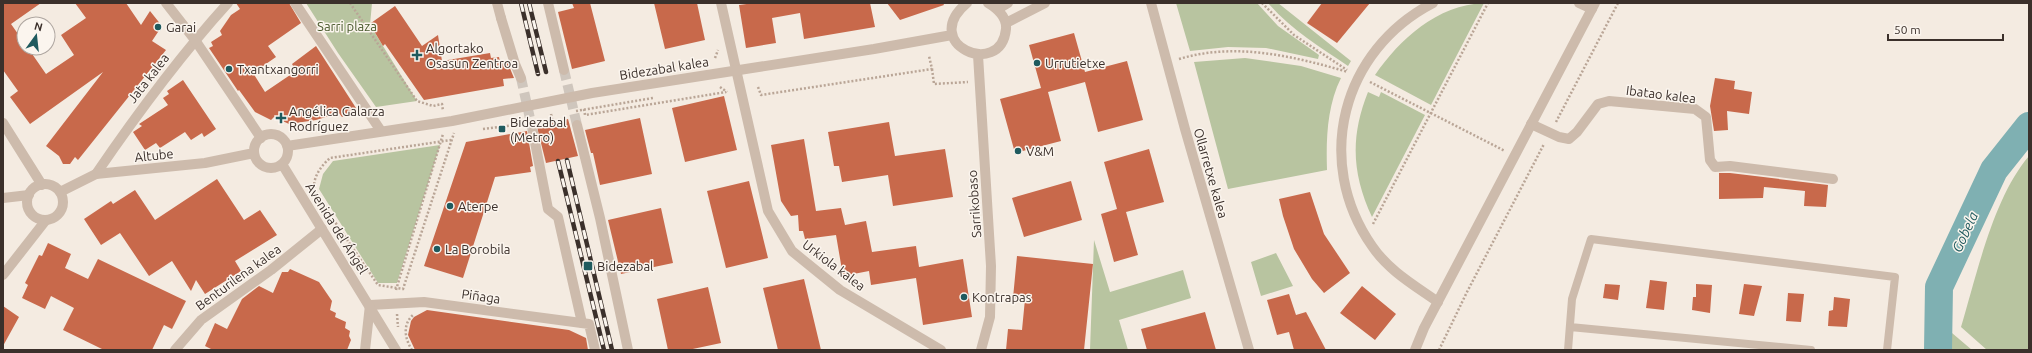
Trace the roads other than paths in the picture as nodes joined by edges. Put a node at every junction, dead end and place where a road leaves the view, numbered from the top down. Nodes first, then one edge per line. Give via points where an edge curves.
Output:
1 (166, 3) edge
2 (228, 3) edge
3 (295, 3) edge
4 (497, 3) edge
5 (548, 3) edge
6 (721, 3) edge
7 (967, 3) edge
8 (988, 3) edge
9 (1008, 3) edge
10 (1045, 3) edge
11 (1151, 3) edge
12 (1433, 3) edge
13 (1579, 3) edge
14 (1593, 6) edge
15 (998, 9) junction
16 (1006, 23) junction
17 (952, 35) junction
18 (195, 40) junction
19 (978, 55) junction
20 (564, 70) tunnel mouth
21 (735, 70) junction
22 (521, 78) tunnel mouth
23 (3, 123) edge
24 (1532, 124) junction
25 (577, 125) tunnel mouth
26 (531, 127) tunnel mouth
27 (381, 131) junction
28 (3, 134) edge
29 (13, 137) junction
30 (261, 138) junction
31 (287, 146) junction
32 (254, 153) junction
33 (282, 164) junction
34 (96, 174) junction
35 (1833, 179) dead end
36 (42, 185) junction
37 (60, 192) junction
38 (29, 195) junction
39 (3, 198) edge
40 (46, 220) junction
41 (322, 229) junction
42 (3, 275) edge
43 (1438, 302) junction
44 (370, 305) junction
45 (585, 323) junction
46 (1570, 327) junction
47 (176, 350) edge
48 (365, 350) edge
49 (396, 350) edge
50 (595, 350) edge
51 (628, 350) edge
52 (941, 350) edge
53 (982, 350) edge
54 (1249, 350) edge
55 (1415, 350) edge
56 (1568, 350) edge
57 (1811, 350) edge
58 (1887, 350) edge

1 - 18 street
2 - 18 street, Jata kalea
3 - 27 street
4 - 22 street
5 - 20 street
6 - 21 street, Urkiola kalea
7 - 17 street via 952,21
8 - 15 street
9 - 15 street
10 - 16 street
11 - 54 street, Ollarretxe kalea
12 - 43 street via 1406,19 1391,32 1367,61 1346,108 1341,134 1341,154 1346,193 1353,212 1372,246 1399,275
13 - 14 street
14 - 24 street
15 - 16 street
16 - 19 street via 1005,35 996,49
17 - 19 street via 955,42 972,54
17 - 21 street, Bidezabal kalea
18 - 30 street
18 - 34 street, Jata kalea via 140,109
19 - 53 street, Sarrikobaso via 991,266 990,317
21 - 27 street, Bidezabal kalea via 592,93 448,122
21 - 52 street, Urkiola kalea via 768,211 792,251 840,290
23 - 29 street
24 - 35 street, Ibatao kalea via 1569,139 1598,104 1609,102 1695,109 1706,117 1710,160 1715,166
24 - 43 street
25 - 51 street
26 - 45 street via 548,209 558,217
27 - 31 street
28 - 29 street
29 - 36 street
30 - 31 street via 276,135 285,141
30 - 32 street via 254,147
31 - 33 street via 288,152
32 - 33 street via 260,164 265,167 271,168
32 - 34 street, Altube via 205,163
33 - 41 street, Avenida del Ángel
34 - 37 street, Altube
36 - 37 street via 52,186
36 - 38 street via 36,187
37 - 40 street via 63,203 60,213
38 - 39 street
38 - 40 street via 30,212 34,217
40 - 42 street
41 - 44 street, Avenida del Ángel
41 - 47 street, Benturilena kalea via 271,270 201,320
43 - 55 street
44 - 45 street, Piñaga via 424,302
44 - 48 street
44 - 49 street, Avenida del Ángel
45 - 50 street
46 - 56 lane
46 - 57 lane
46 - 58 lane via 1572,299 1591,239 1895,277

